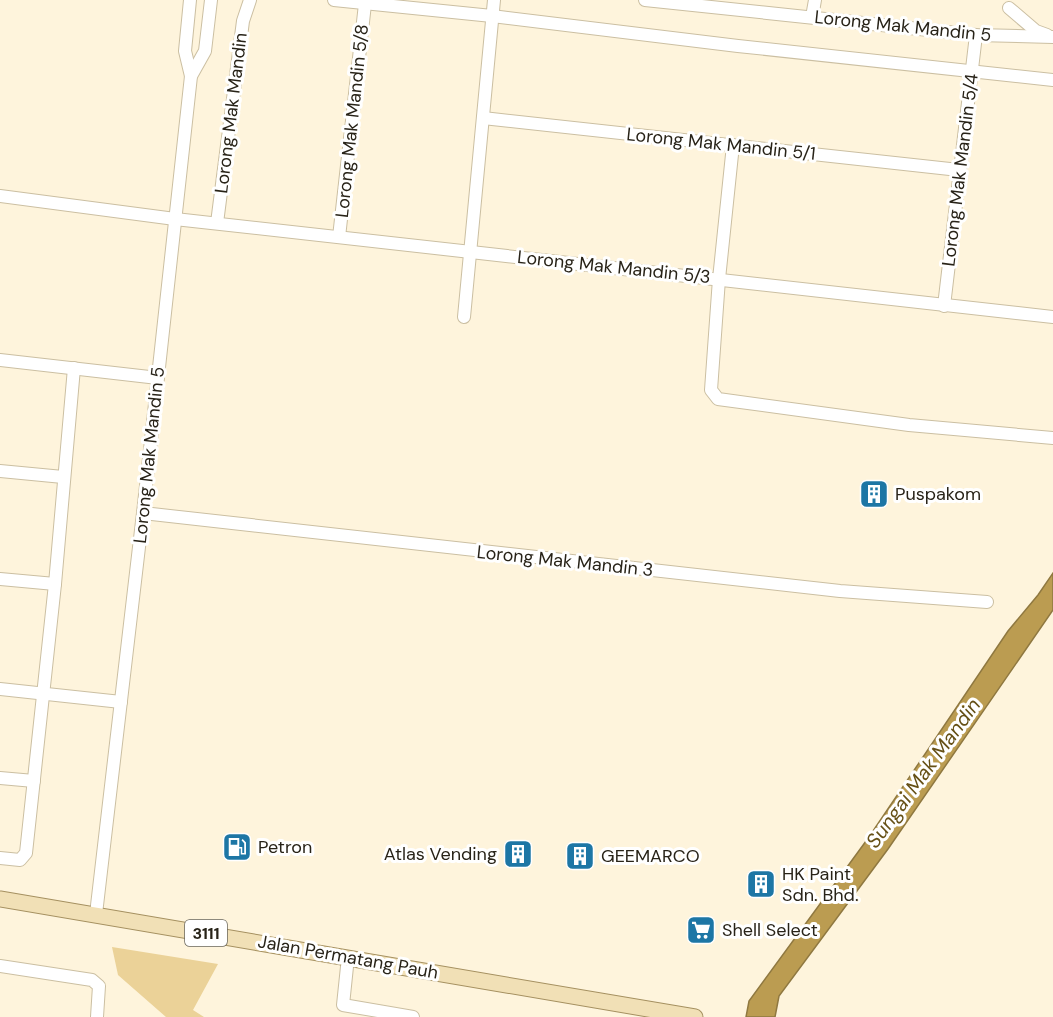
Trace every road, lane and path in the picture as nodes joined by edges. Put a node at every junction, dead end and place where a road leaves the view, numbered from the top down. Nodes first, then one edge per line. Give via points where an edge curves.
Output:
1 (190, 0) edge
2 (211, 0) edge
3 (334, 0) edge
4 (494, 0) edge
5 (645, 0) edge
6 (815, 0) edge
7 (249, 1) edge
8 (693, 2) edge
9 (365, 4) junction
10 (1009, 8) dead end
11 (492, 16) junction
12 (812, 17) junction
13 (976, 35) junction
14 (1052, 37) edge
15 (972, 70) junction
16 (191, 76) junction
17 (1053, 80) edge
18 (483, 118) junction
19 (733, 145) junction
20 (959, 170) junction
21 (0, 196) edge
22 (175, 219) junction
23 (217, 223) junction
24 (339, 237) junction
25 (470, 251) junction
26 (719, 279) junction
27 (944, 306) junction
28 (464, 317) dead end
29 (1053, 317) edge
30 (0, 360) edge
31 (74, 368) junction
32 (158, 378) junction
33 (1053, 438) edge
34 (0, 471) edge
35 (63, 477) junction
36 (143, 513) junction
37 (0, 579) edge
38 (55, 584) junction
39 (987, 602) dead end
40 (0, 689) edge
41 (44, 693) junction
42 (121, 702) junction
43 (0, 778) edge
44 (34, 781) junction
45 (0, 858) edge
46 (0, 899) edge
47 (96, 914) junction
48 (348, 957) junction
49 (0, 966) edge
50 (96, 1017) edge
51 (413, 1017) edge
52 (695, 1017) edge

1 - 16 street via 185,51
2 - 16 street, Lorong Mak Mandin 5 via 205,51
3 - 9 street
4 - 11 street
5 - 8 street, Lorong Mak Mandin 5
6 - 12 street
7 - 23 street, Lorong Mak Mandin via 243,21
8 - 12 street, Lorong Mak Mandin 5
9 - 11 street
9 - 24 street, Lorong Mak Mandin 5/8
10 - 14 street via 1036,31
11 - 15 street
11 - 18 street
12 - 13 street, Lorong Mak Mandin 5
13 - 14 street, Lorong Mak Mandin 5
13 - 15 street, Lorong Mak Mandin 5/4
15 - 17 street
15 - 20 street, Lorong Mak Mandin 5/4
16 - 22 street, Lorong Mak Mandin 5
18 - 19 street, Lorong Mak Mandin 5/1
18 - 25 street
19 - 20 street, Lorong Mak Mandin 5/1
19 - 26 street
20 - 27 street, Lorong Mak Mandin 5/4
21 - 22 street, Lorong Mak Mandin 5/3
22 - 23 street, Lorong Mak Mandin 5/3
22 - 32 street, Lorong Mak Mandin 5
23 - 24 street, Lorong Mak Mandin 5/3
24 - 25 street, Lorong Mak Mandin 5/3
25 - 26 street, Lorong Mak Mandin 5/3
25 - 28 street
26 - 27 street, Lorong Mak Mandin 5/3
26 - 33 street via 711,390 718,399 909,425
27 - 29 street, Lorong Mak Mandin 5/3
30 - 31 street
31 - 32 street
31 - 35 street
32 - 36 street, Lorong Mak Mandin 5
34 - 35 street
35 - 38 street
36 - 39 street, Lorong Mak Mandin 3 via 840,591
36 - 42 street, Lorong Mak Mandin 5
37 - 38 street
38 - 41 street
40 - 41 street
41 - 42 street
41 - 44 street
42 - 47 street, Lorong Mak Mandin 5
43 - 44 street
44 - 45 street via 26,853 20,860
46 - 47 main road, Jalan Permatang Pauh / 3111
47 - 48 main road, Jalan Permatang Pauh / 3111
48 - 51 street via 343,1005
48 - 52 main road, Jalan Permatang Pauh / 3111
49 - 50 street via 92,980 99,986

